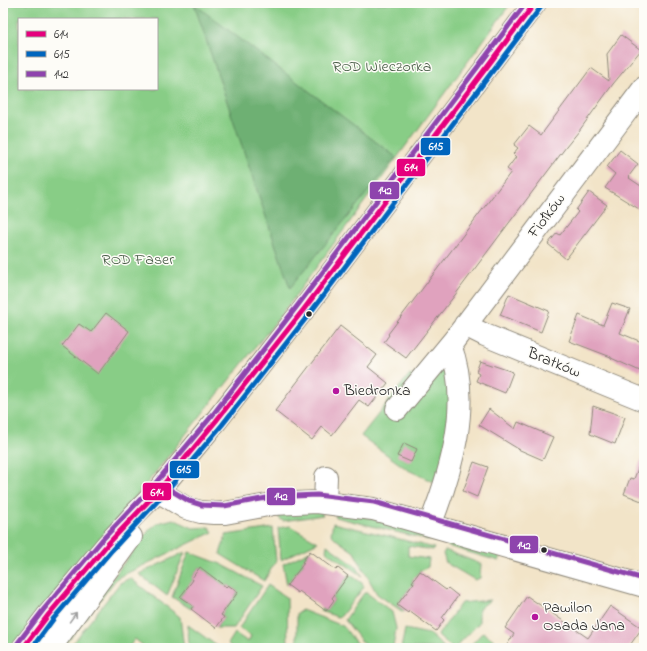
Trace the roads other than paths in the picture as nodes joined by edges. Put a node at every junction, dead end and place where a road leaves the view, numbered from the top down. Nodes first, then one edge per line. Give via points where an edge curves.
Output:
1 (535, 3) edge
2 (644, 88) edge
3 (465, 325) junction
4 (450, 345) junction
5 (644, 400) edge
6 (397, 409) dead end
7 (326, 476) dead end
8 (158, 491) junction
9 (325, 503) junction
10 (430, 525) junction
11 (644, 586) edge
12 (23, 648) edge
13 (50, 648) edge

1 - 8 street via 304,309
2 - 3 street, Fiołków
3 - 4 street, Fiołków
3 - 5 street, Bratków
4 - 6 street, Fiołków
4 - 10 street via 455,358 459,393 457,440 442,496
7 - 9 street
8 - 9 street via 186,508 214,513 273,504
8 - 12 street via 103,550
13 -> 8 street via 143,521
9 - 10 street via 373,509
10 - 11 street

